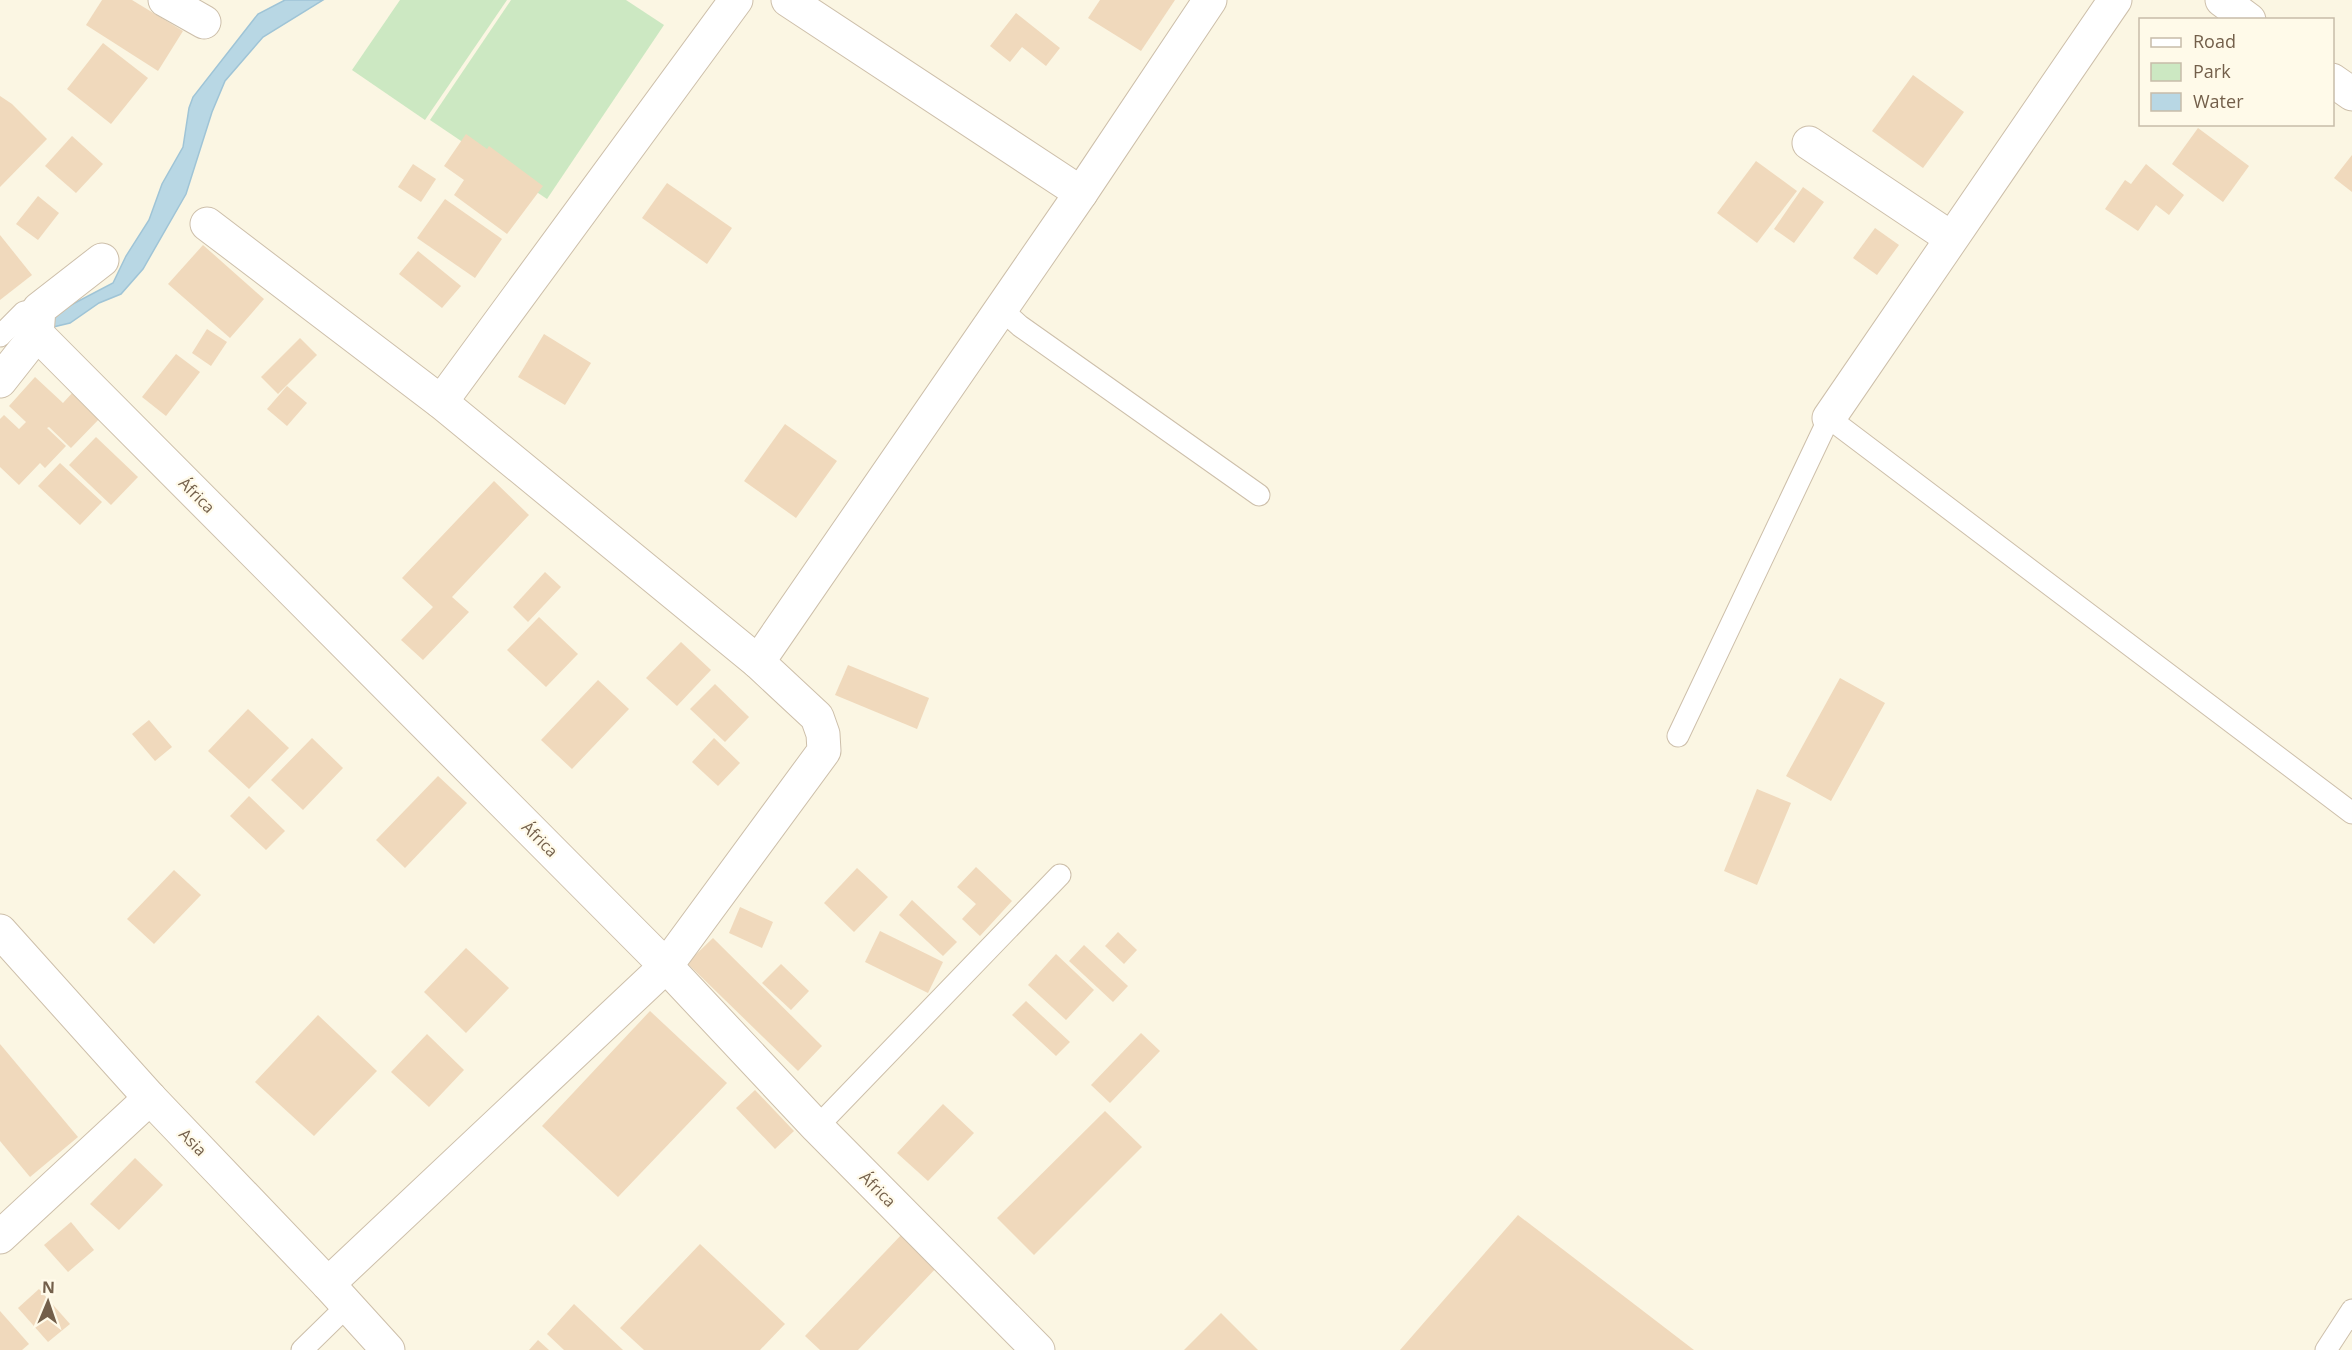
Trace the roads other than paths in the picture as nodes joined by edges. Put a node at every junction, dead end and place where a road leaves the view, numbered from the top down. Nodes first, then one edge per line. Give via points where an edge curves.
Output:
1 (165, 0) edge
2 (736, 0) edge
3 (788, 0) edge
4 (1210, 0) edge
5 (2115, 0) edge
6 (2222, 0) edge
7 (2246, 18) edge
8 (204, 22) dead end
9 (2334, 81) edge
10 (2352, 94) edge
11 (1809, 143) dead end
12 (1081, 193) junction
13 (207, 224) dead end
14 (1951, 238) junction
15 (102, 260) dead end
16 (1001, 309) junction
17 (38, 322) junction
18 (0, 336) edge
19 (0, 381) edge
20 (441, 402) junction
21 (1829, 418) junction
22 (1259, 495) dead end
23 (758, 662) junction
24 (1678, 736) dead end
25 (2352, 813) edge
26 (1060, 875) dead end
27 (0, 931) edge
28 (666, 966) junction
29 (150, 1098) junction
30 (817, 1127) junction
31 (0, 1237) edge
32 (337, 1295) junction
33 (2352, 1310) edge
34 (302, 1350) edge
35 (388, 1350) edge
36 (1038, 1350) edge
37 (2326, 1350) edge

1 - 8 street
2 - 20 street
3 - 12 street
4 - 12 street
5 - 14 street
6 - 7 street
9 - 10 street
11 - 14 street
12 - 16 street
13 - 20 street
14 - 21 street
15 - 17 street
16 - 22 lane
16 - 23 street
17 - 18 lane via 24,312
17 - 19 street
17 - 28 street, África
20 - 23 street
21 - 24 lane
21 - 25 lane
23 - 28 street via 817,717 824,751
26 - 30 lane
27 - 29 street, Asia
28 - 30 street, África
28 - 32 street
29 - 31 street
29 - 32 street, Asia
30 - 36 street, África
32 - 34 lane
32 - 35 street, Asia
33 - 37 lane

